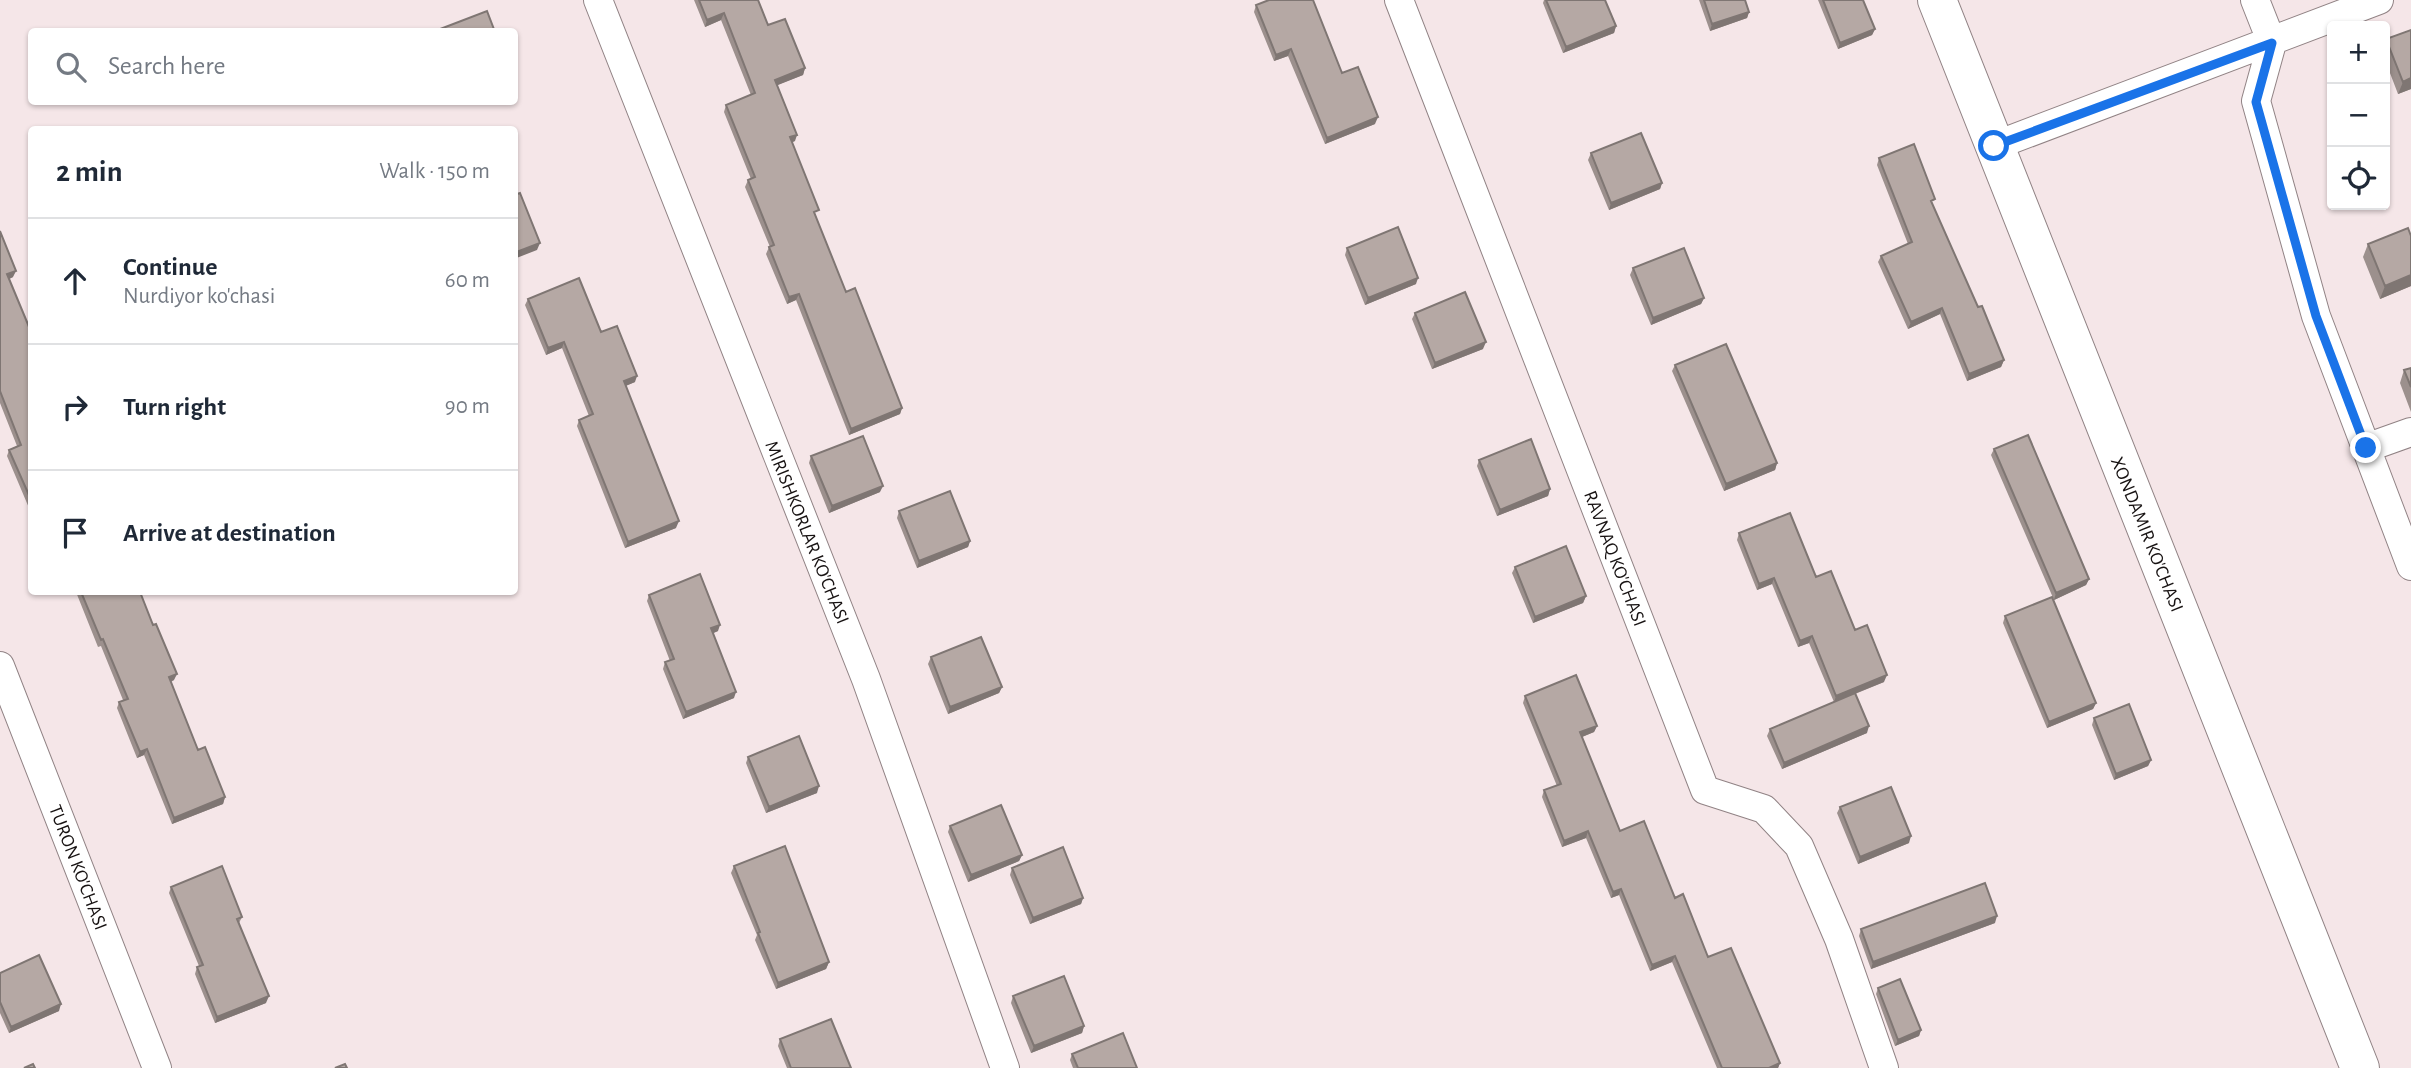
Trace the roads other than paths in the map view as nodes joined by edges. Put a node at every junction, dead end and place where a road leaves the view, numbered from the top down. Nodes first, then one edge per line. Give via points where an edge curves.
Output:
1 (598, 0) edge
2 (1399, 0) edge
3 (1937, 0) edge
4 (2255, 0) edge
5 (2379, 0) edge
6 (2272, 43) junction
7 (1994, 146) junction
8 (2411, 432) edge
9 (2366, 448) junction
10 (2411, 566) edge
11 (0, 666) edge
12 (157, 1068) edge
13 (1005, 1068) edge
14 (1884, 1068) edge
15 (2359, 1068) edge

1 - 13 street, MIRISHKORLAR KO'CHASI via 866,679
2 - 14 street, RAVNAQ KO'CHASI via 1706,790 1764,809 1799,846 1839,939
3 - 7 main road, XONDAMIR KO'CHASI
4 - 6 street
5 - 6 street
6 - 7 street
6 - 9 street via 2256,102 2316,316
7 - 15 main road, XONDAMIR KO'CHASI
8 - 9 street
9 - 10 street
11 - 12 street, TURON KO'CHASI

